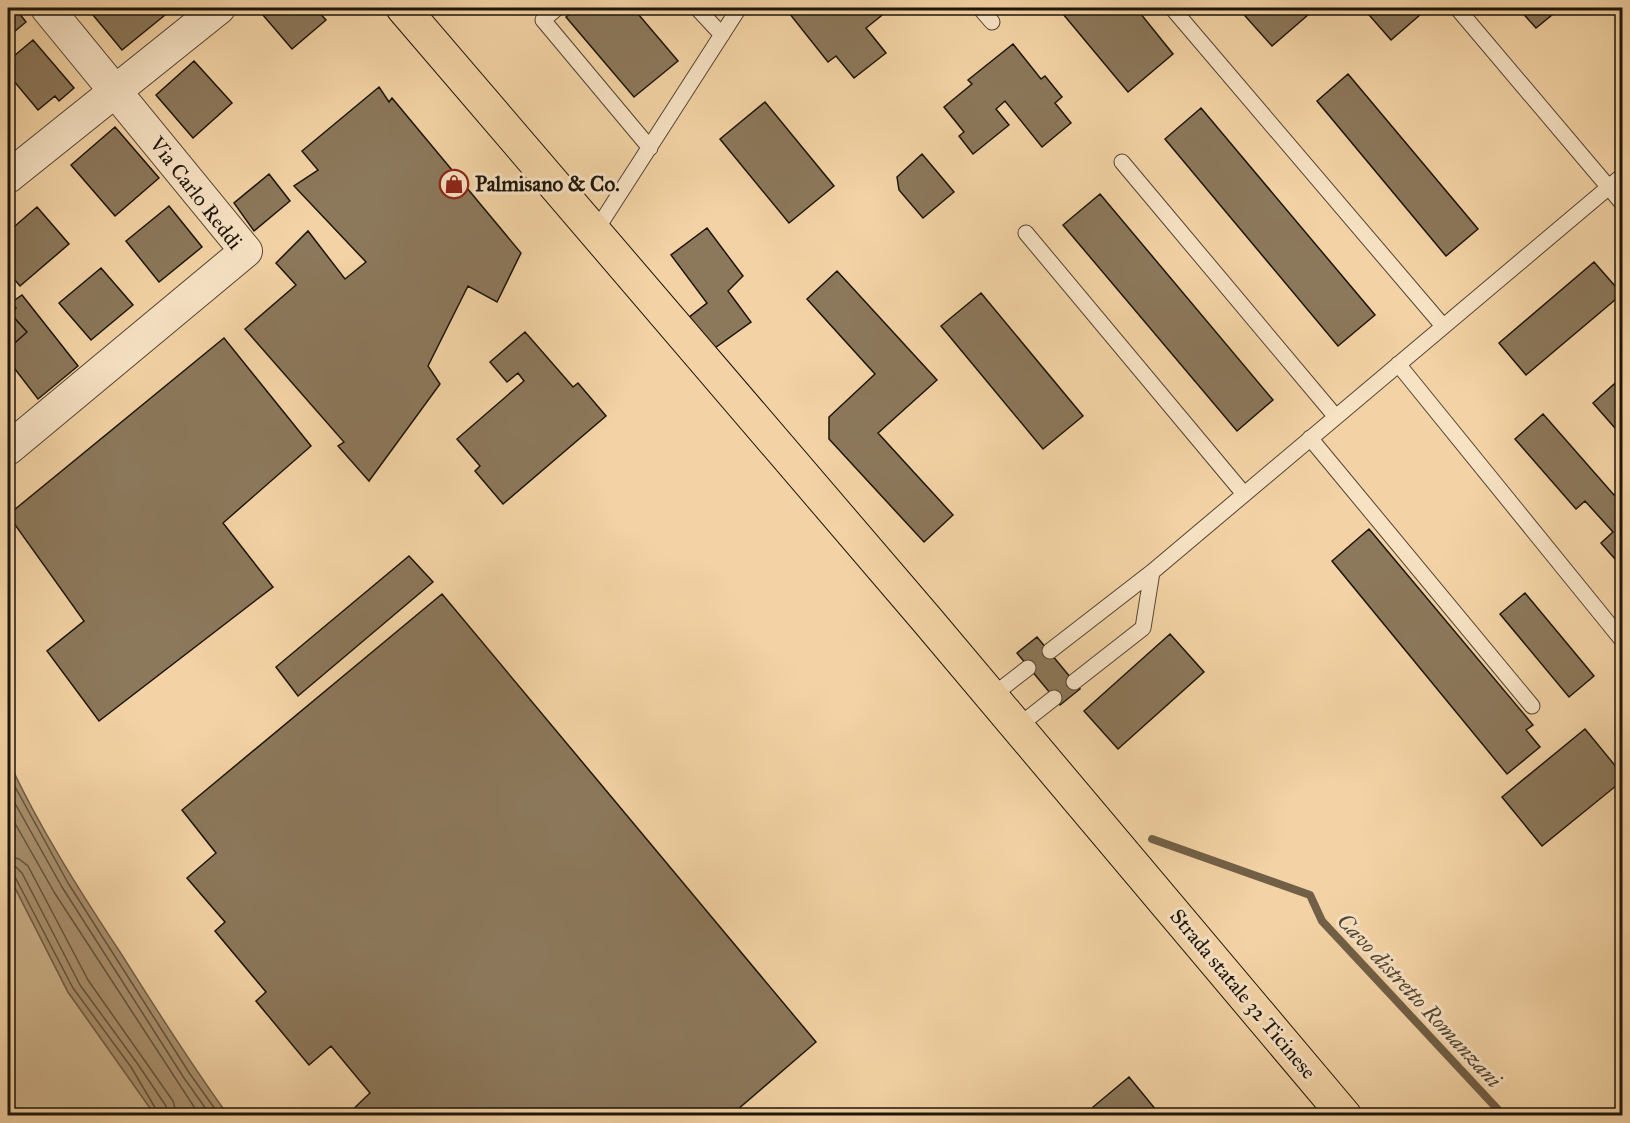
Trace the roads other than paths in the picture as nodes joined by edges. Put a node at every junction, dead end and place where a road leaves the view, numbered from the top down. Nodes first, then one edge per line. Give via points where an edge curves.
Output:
1 (47, 8) edge
2 (219, 8) edge
3 (403, 8) edge
4 (557, 8) edge
5 (697, 8) edge
6 (739, 8) edge
7 (980, 8) edge
8 (1172, 8) edge
9 (1457, 8) edge
10 (992, 22) dead end
11 (722, 35) junction
12 (117, 92) junction
13 (650, 148) junction
14 (1122, 162) dead end
15 (1623, 176) edge
16 (8, 177) edge
17 (1609, 187) junction
18 (1623, 203) edge
19 (595, 232) junction
20 (1026, 233) dead end
21 (1443, 326) junction
22 (1398, 364) junction
23 (1336, 417) junction
24 (1310, 438) junction
25 (8, 449) edge
26 (1244, 494) junction
27 (1152, 572) junction
28 (1623, 640) edge
29 (1050, 651) dead end
30 (1028, 668) dead end
31 (1074, 682) dead end
32 (992, 696) junction
33 (1054, 698) dead end
34 (1532, 706) dead end
35 (1017, 727) junction
36 (1345, 1116) edge

1 - 12 street, Via Carlo Reddi
2 - 12 street
3 - 19 main road, Strada statale 32 Ticinese
4 - 13 lane via 543,20
5 - 11 lane
6 - 11 lane
7 - 10 lane
8 - 21 lane
9 - 17 lane
11 - 13 lane
12 - 16 street
12 - 25 street, Via Carlo Reddi via 246,251
13 - 19 lane
14 - 23 lane
15 - 17 lane
17 - 18 lane
17 - 21 lane
19 - 32 main road, Strada statale 32 Ticinese
20 - 26 lane
21 - 22 lane
22 - 23 lane
22 - 28 lane
23 - 24 lane
24 - 26 lane
24 - 34 lane
26 - 27 lane
27 - 29 lane
27 - 31 lane via 1143,628
30 - 32 lane
32 - 35 main road, Strada statale 32 Ticinese
33 - 35 lane
35 - 36 main road, Strada statale 32 Ticinese

